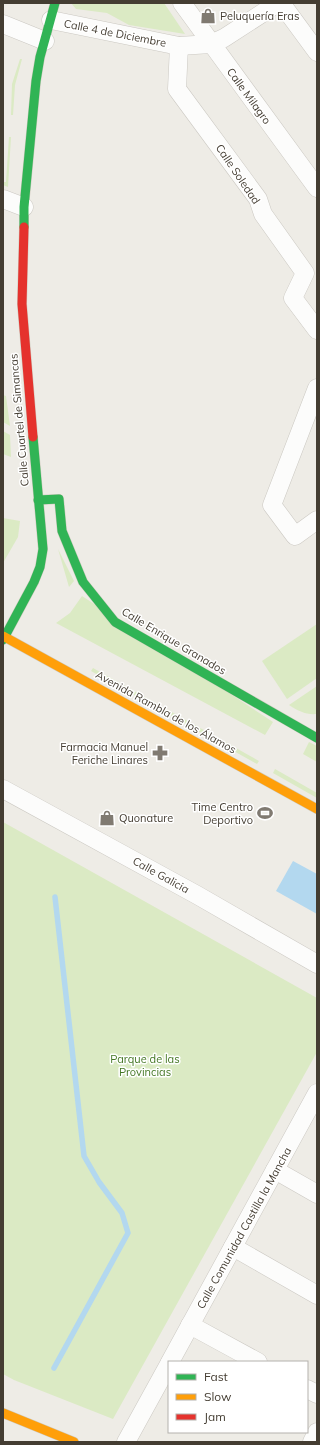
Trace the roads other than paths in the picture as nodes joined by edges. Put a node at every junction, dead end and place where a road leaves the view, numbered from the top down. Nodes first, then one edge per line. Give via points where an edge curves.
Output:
1 (59, 3) edge
2 (182, 3) edge
3 (279, 3) edge
4 (53, 12) edge
5 (3, 24) edge
6 (82, 27) junction
7 (123, 35) junction
8 (44, 44) junction
9 (212, 44) junction
10 (179, 46) junction
11 (317, 52) edge
12 (317, 188) edge
13 (3, 199) edge
14 (24, 207) junction
15 (317, 330) edge
16 (317, 388) edge
17 (38, 500) junction
18 (317, 520) edge
19 (4, 638) edge
20 (314, 734) edge
21 (3, 789) edge
22 (317, 809) edge
23 (317, 964) edge
24 (317, 1093) edge
25 (275, 1170) junction
26 (317, 1194) edge
27 (233, 1247) junction
28 (317, 1295) edge
29 (190, 1325) junction
30 (171, 1361) edge
31 (256, 1361) edge
32 (168, 1367) edge
33 (308, 1390) edge
34 (317, 1394) edge
35 (3, 1413) edge
36 (74, 1442) edge
37 (126, 1442) edge

1 - 7 street via 71,16 110,24
2 - 9 street, Calle Milagro
3 - 9 street
3 - 11 street
4 - 6 street, Calle 4 de Diciembre
4 - 8 street, Calle Cuartel de Simancas
5 - 8 street
6 - 7 street, Calle 4 de Diciembre
6 - 8 street via 60,33
7 - 10 street, Calle 4 de Diciembre
8 - 14 street, Calle Cuartel de Simancas via 36,81
9 - 10 street, Calle 4 de Diciembre
9 - 12 street, Calle Milagro
10 - 15 street, Calle Soledad via 177,89 258,200 263,214 305,273 293,298
13 - 14 street
14 - 17 street, Calle Cuartel de Simancas via 22,304
16 - 18 street via 272,505 295,536
17 - 19 street, Calle Cuartel de Simancas via 43,549 40,566
17 - 20 street, Calle Enrique Granados via 59,499 62,531 83,582 115,622
19 - 22 street, Avenida Rambla de los Álamos
21 - 23 street, Calle Galicia
24 - 25 street, Calle Comunidad Castilla la Mancha
25 - 26 street
25 - 27 street, Calle Comunidad Castilla la Mancha
27 - 28 street
27 - 29 street, Calle Comunidad Castilla la Mancha
29 - 30 street, Calle Comunidad Castilla la Mancha
29 - 31 street
32 - 37 street, Calle Comunidad Castilla la Mancha
33 - 34 street
35 - 36 street

